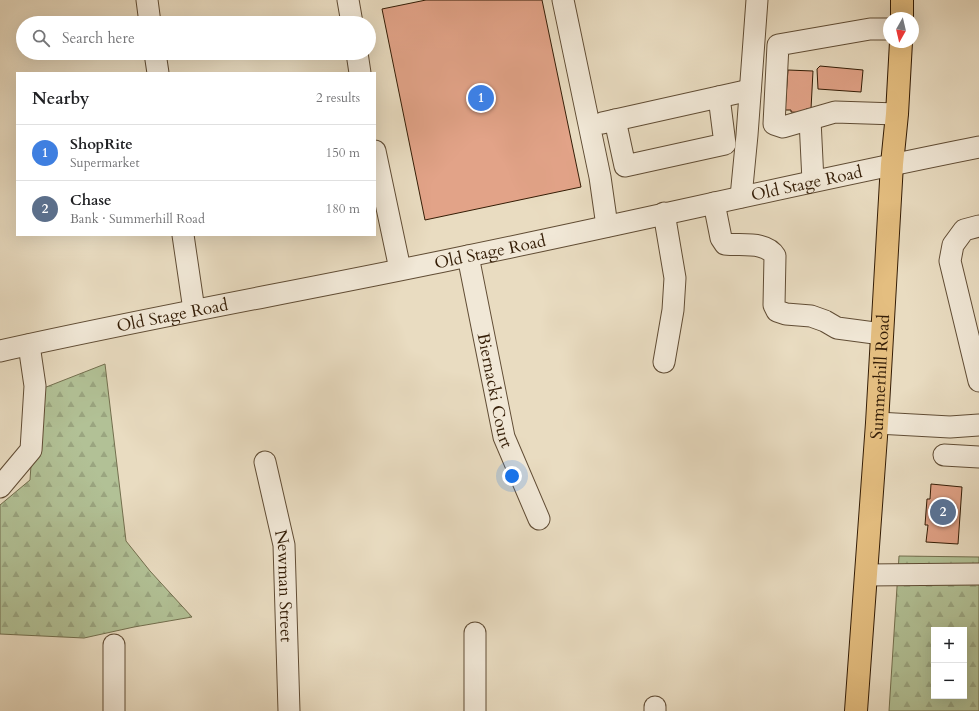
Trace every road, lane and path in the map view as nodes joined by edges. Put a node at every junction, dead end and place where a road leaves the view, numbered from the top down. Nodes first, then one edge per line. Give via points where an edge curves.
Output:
1 (147, 0) edge
2 (348, 0) edge
3 (563, 0) edge
4 (757, 0) edge
5 (902, 0) edge
6 (902, 12) edge
7 (149, 16) edge
8 (351, 16) edge
9 (883, 29) edge
10 (901, 48) edge
11 (156, 60) edge
12 (358, 60) edge
13 (158, 72) edge
14 (360, 72) edge
15 (750, 90) junction
16 (719, 97) junction
17 (897, 114) junction
18 (615, 120) junction
19 (810, 120) junction
20 (589, 126) junction
21 (979, 147) edge
22 (376, 156) edge
23 (892, 164) junction
24 (813, 181) junction
25 (741, 197) junction
26 (714, 203) junction
27 (664, 213) junction
28 (607, 226) junction
29 (979, 226) edge
30 (183, 236) edge
31 (468, 256) junction
32 (400, 269) junction
33 (194, 310) junction
34 (882, 334) junction
35 (29, 345) junction
36 (0, 351) edge
37 (976, 352) edge
38 (664, 362) dead end
39 (979, 381) edge
40 (877, 423) junction
41 (979, 425) edge
42 (944, 455) dead end
43 (979, 457) edge
44 (265, 462) dead end
45 (0, 487) edge
46 (539, 519) dead end
47 (979, 574) edge
48 (866, 575) junction
49 (475, 633) dead end
50 (114, 645) dead end
51 (114, 711) edge
52 (289, 711) edge
53 (475, 711) edge
54 (856, 711) edge

1 - 7 street
2 - 8 street
3 - 20 street
4 - 15 street
5 - 6 main road
9 - 19 street via 778,45 774,124 783,127
10 - 17 main road, Summerhill Road
11 - 13 street
12 - 14 street
15 - 16 street
15 - 25 street
16 - 18 street
16 - 18 street via 725,144 625,166
17 - 19 street via 835,112
17 - 23 main road, Summerhill Road
18 - 20 street
19 - 24 street
20 - 28 street
21 - 23 street, Old Stage Road
22 - 32 street
23 - 24 street, Old Stage Road
23 - 34 main road, Summerhill Road
24 - 25 street, Old Stage Road
25 - 26 street, Old Stage Road
26 - 27 street, Old Stage Road
26 - 34 street via 721,238 725,244 761,246 771,250 775,256 774,304 777,311 811,316 837,328
27 - 28 street, Old Stage Road
27 - 38 street via 675,278 673,310
28 - 31 street, Old Stage Road
29 - 37 street via 964,230 954,245 950,261
30 - 33 street
31 - 32 street, Old Stage Road
31 - 46 street, Biernacki Court via 504,437
32 - 33 street, Old Stage Road
33 - 35 street, Old Stage Road
34 - 40 main road, Summerhill Road
35 - 36 street, Old Stage Road
35 - 45 street via 35,386 31,450
37 - 39 street
40 - 41 street via 950,427
40 - 48 main road, Summerhill Road
42 - 43 street
44 - 52 street, Newman Street via 284,545
47 - 48 street
48 - 54 main road, Summerhill Road
49 - 53 street
50 - 51 street

